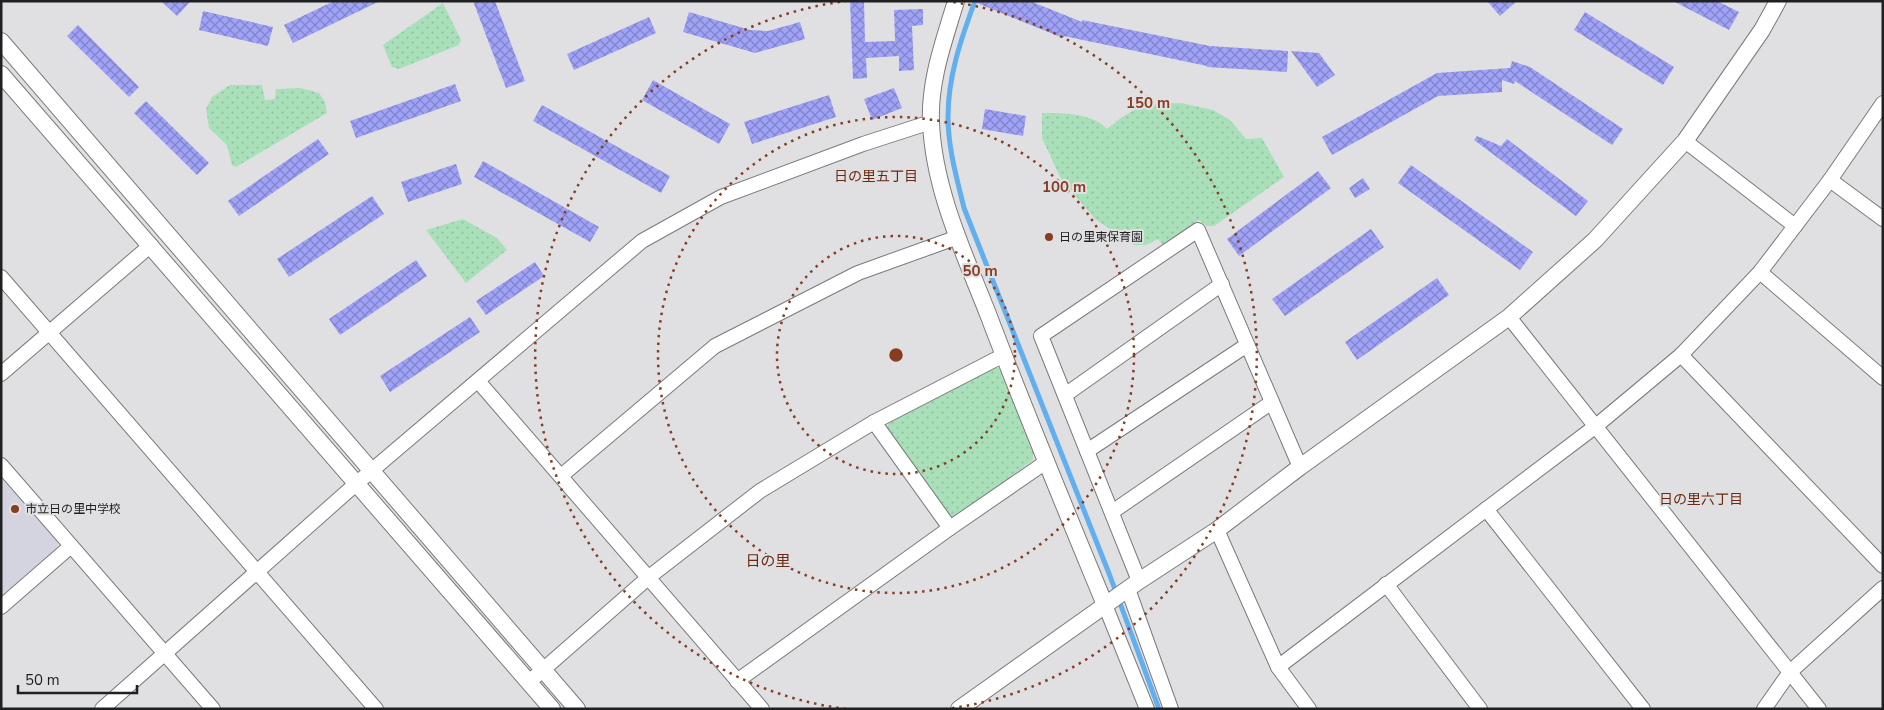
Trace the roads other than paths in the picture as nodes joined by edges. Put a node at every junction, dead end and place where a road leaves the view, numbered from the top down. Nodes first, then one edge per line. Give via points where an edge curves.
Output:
1 (956, 1) edge
2 (1778, 1) edge
3 (1, 42) edge
4 (1, 74) edge
5 (1883, 103) edge
6 (931, 122) junction
7 (1685, 141) junction
8 (1830, 180) junction
9 (1883, 219) edge
10 (1795, 226) junction
11 (958, 237) junction
12 (151, 245) junction
13 (1760, 272) junction
14 (1, 277) edge
15 (1222, 284) junction
16 (1509, 317) junction
17 (49, 332) junction
18 (1247, 344) junction
19 (1004, 355) junction
20 (1681, 355) junction
21 (1, 374) edge
22 (1883, 378) edge
23 (478, 381) junction
24 (1065, 395) junction
25 (1272, 402) junction
26 (874, 422) junction
27 (1596, 426) junction
28 (1088, 451) junction
29 (1046, 462) junction
30 (1, 465) edge
31 (1300, 467) junction
32 (372, 471) junction
33 (561, 476) junction
34 (357, 483) junction
35 (1486, 509) junction
36 (1112, 512) junction
37 (950, 528) junction
38 (1216, 530) junction
39 (71, 546) junction
40 (1883, 566) edge
41 (258, 572) junction
42 (649, 577) junction
43 (1386, 584) junction
44 (1134, 585) junction
45 (1883, 588) edge
46 (1105, 605) junction
47 (1, 607) edge
48 (166, 653) junction
49 (1278, 667) junction
50 (543, 669) junction
51 (1790, 672) junction
52 (737, 680) junction
53 (529, 682) junction
54 (102, 709) edge
55 (213, 709) edge
56 (376, 709) edge
57 (552, 709) edge
58 (577, 709) edge
59 (762, 709) edge
60 (960, 709) edge
61 (1147, 709) edge
62 (1171, 709) edge
63 (1309, 709) edge
64 (1480, 709) edge
65 (1643, 709) edge
66 (1764, 709) edge
67 (1819, 709) edge

1 - 6 street via 935,72
2 - 7 street via 1751,47
3 - 32 street
4 - 12 street
5 - 8 street
6 - 11 street via 939,181
6 - 23 street via 721,197 642,241
7 - 10 street
7 - 16 street via 1595,240
8 - 9 street
8 - 10 street
10 - 13 street
11 - 19 street
11 - 33 street via 858,273 715,346
12 - 17 street
12 - 34 street
13 - 20 street
13 - 22 street
14 - 17 street
15 - 18 street
15 - 24 street
15 - 24 street via 1198,230 1041,336
16 - 27 street
16 - 31 street
17 - 21 street
17 - 41 street
18 - 25 street
18 - 28 street
19 - 26 street
19 - 29 street
20 - 27 street
20 - 40 street
23 - 32 street
23 - 33 street
24 - 28 street
25 - 31 street
25 - 36 street
26 - 37 street
26 - 42 street via 760,491
27 - 35 street
27 - 51 street
28 - 36 street
29 - 37 street
29 - 46 street
30 - 39 street
31 - 38 street
32 - 34 street
32 - 50 street
33 - 42 street
34 - 41 street
34 - 53 street
35 - 43 street
35 - 65 street
36 - 44 street
37 - 52 street
38 - 44 street
38 - 49 street
39 - 47 street
39 - 48 street
41 - 48 street
41 - 56 street
42 - 50 street
42 - 52 street
43 - 49 street
43 - 64 street
44 - 46 street
44 - 62 street
45 - 51 street
46 - 60 street
46 - 61 street
48 - 54 street
48 - 55 street
49 - 63 street
50 - 53 street
50 - 58 street
51 - 66 street
51 - 67 street
52 - 59 street
53 - 57 street

